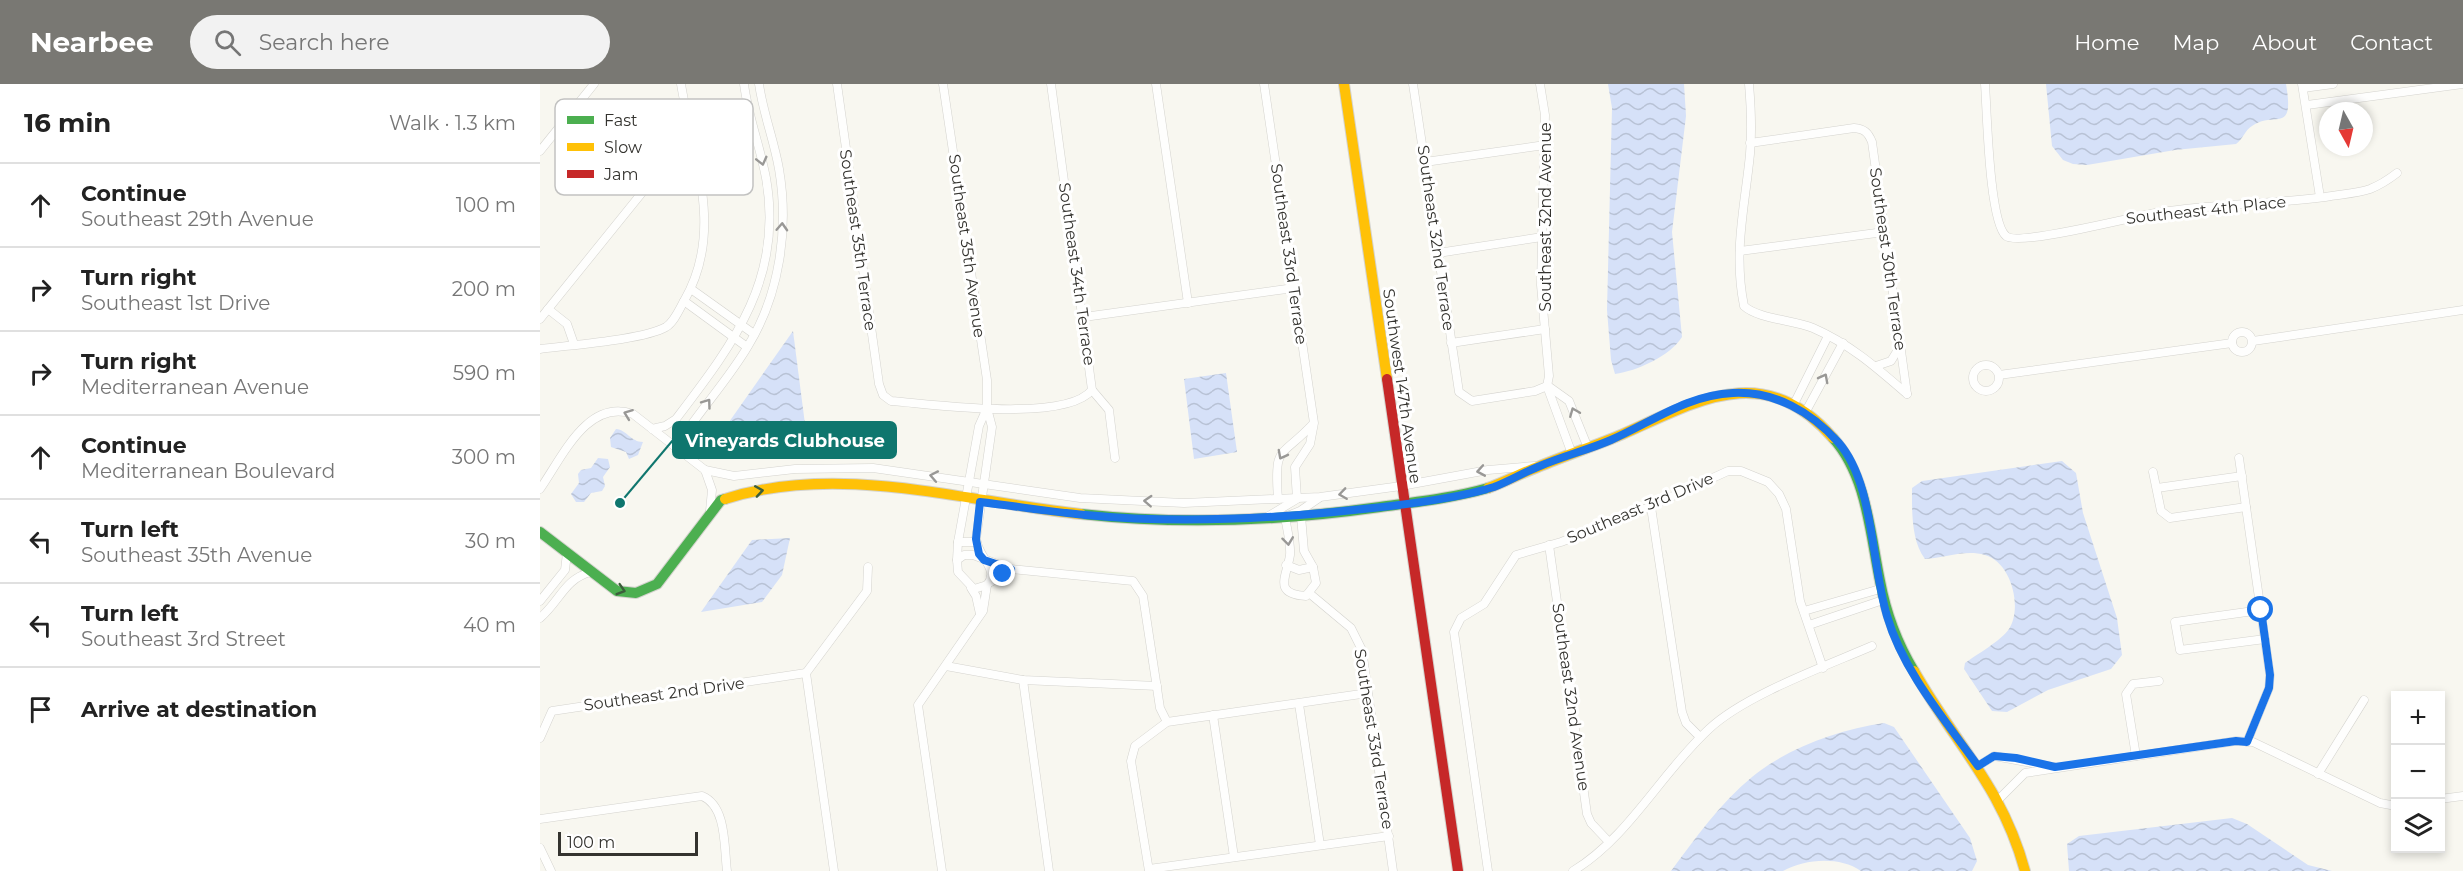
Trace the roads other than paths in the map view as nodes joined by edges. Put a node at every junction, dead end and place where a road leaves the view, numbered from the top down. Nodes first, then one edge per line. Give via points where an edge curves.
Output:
1 (594, 84) edge
2 (681, 84) edge
3 (744, 84) edge
4 (759, 84) edge
5 (837, 84) edge
6 (943, 84) edge
7 (1051, 84) edge
8 (1156, 84) edge
9 (1264, 84) edge
10 (1344, 84) edge
11 (1413, 84) edge
12 (1540, 84) edge
13 (1749, 84) edge
14 (1985, 84) edge
15 (2333, 84) edge
16 (2463, 84) edge
17 (2303, 86) edge
18 (2397, 88) edge
19 (582, 99) edge
20 (684, 99) edge
21 (747, 99) edge
22 (2307, 105) junction
23 (753, 123) edge
24 (555, 132) edge
25 (1750, 143) junction
26 (1545, 145) junction
27 (540, 150) edge
28 (1425, 162) junction
29 (2397, 173) dead end
30 (640, 195) edge
31 (703, 195) edge
32 (2320, 197) junction
33 (1884, 231) junction
34 (1542, 237) junction
35 (1740, 251) junction
36 (1438, 253) junction
37 (1294, 288) junction
38 (691, 289) junction
39 (684, 301) junction
40 (709, 302) junction
41 (1188, 303) junction
42 (548, 309) junction
43 (2463, 310) edge
44 (701, 314) junction
45 (1084, 317) junction
46 (540, 319) edge
47 (743, 326) junction
48 (1545, 329) junction
49 (754, 334) junction
50 (1828, 336) junction
51 (735, 339) junction
52 (2253, 341) junction
53 (1451, 343) junction
54 (1842, 343) junction
55 (2232, 343) junction
56 (574, 344) junction
57 (1900, 344) junction
58 (747, 347) junction
59 (540, 349) edge
60 (1876, 366) junction
61 (1999, 375) dead end
62 (1546, 386) junction
63 (1092, 390) junction
64 (1793, 406) junction
65 (987, 408) junction
66 (1805, 413) junction
67 (1314, 423) junction
68 (652, 429) junction
69 (1588, 448) junction
70 (685, 454) junction
71 (1572, 454) junction
72 (1115, 458) dead end
73 (2240, 459) dead end
74 (1539, 466) junction
75 (705, 470) junction
76 (2153, 472) dead end
77 (2242, 476) junction
78 (969, 483) junction
79 (982, 486) junction
80 (1401, 486) junction
81 (2157, 488) junction
82 (540, 489) edge
83 (1320, 497) junction
84 (965, 499) junction
85 (1278, 499) junction
86 (1297, 499) junction
87 (980, 502) junction
88 (1404, 505) junction
89 (1651, 507) junction
90 (2246, 507) junction
91 (709, 515) junction
92 (1301, 516) junction
93 (1267, 517) junction
94 (1285, 517) junction
95 (540, 532) edge
96 (958, 542) junction
97 (976, 542) junction
98 (1549, 545) junction
99 (567, 553) junction
100 (957, 560) junction
101 (984, 560) junction
102 (1286, 565) junction
103 (868, 567) dead end
104 (1313, 567) junction
105 (1011, 569) junction
106 (591, 572) junction
107 (989, 584) junction
108 (971, 588) junction
109 (1880, 589) junction
110 (1309, 593) junction
111 (1883, 600) junction
112 (540, 601) edge
113 (1828, 604) junction
114 (2261, 610) junction
115 (1804, 611) junction
116 (980, 614) junction
117 (1833, 617) junction
118 (540, 618) edge
119 (1809, 625) junction
120 (2265, 639) junction
121 (1872, 646) dead end
122 (946, 666) junction
123 (1823, 668) junction
124 (806, 673) junction
125 (1023, 680) junction
126 (2159, 681) dead end
127 (1157, 686) junction
128 (1368, 693) junction
129 (2364, 700) dead end
130 (1299, 704) junction
131 (1213, 715) junction
132 (1167, 722) junction
133 (1700, 737) junction
134 (540, 738) edge
135 (2247, 742) junction
136 (2136, 756) junction
137 (2024, 760) junction
138 (1978, 766) junction
139 (2055, 767) junction
140 (2025, 773) junction
141 (2318, 774) junction
142 (2463, 796) edge
143 (2000, 798) junction
144 (2445, 798) edge
145 (2391, 805) edge
146 (540, 819) edge
147 (1389, 836) junction
148 (1609, 842) junction
149 (1320, 845) junction
150 (540, 848) edge
151 (1234, 857) junction
152 (1149, 870) edge
153 (551, 871) edge
154 (727, 871) edge
155 (834, 871) edge
156 (942, 871) edge
157 (1049, 871) edge
158 (1393, 871) edge
159 (1458, 871) edge
160 (1488, 871) edge
161 (1573, 871) edge
162 (2025, 871) edge

1 - 19 street
2 - 20 street
3 -> 21 street
49 -> 4 street via 772,293 782,231 780,170
5 - 65 street, Southeast 35th Terrace via 883,395 891,401
6 - 65 street, Southeast 35th Avenue via 987,380
7 - 45 street, Southeast 34th Terrace
8 - 41 street
9 - 37 street, Southeast 33rd Terrace
10 - 80 street, Southwest 147th Avenue
11 - 28 street, Southeast 32nd Terrace
12 - 26 street, Southeast 32nd Avenue
13 - 25 street
14 - 32 street, Southeast 4th Place via 1997,212 2003,234 2012,240 2159,212
15 - 17 street
16 - 18 street
17 - 22 street
18 - 22 street
22 - 32 street
23 -> 47 street via 769,207 764,268
24 - 27 street
25 - 33 street, Southeast 30th Terrace via 1865,130 1872,141
25 - 35 street
26 - 28 street
26 - 34 street, Southeast 32nd Avenue
28 - 36 street, Southeast 32nd Terrace
29 - 32 street, Southeast 4th Place via 2367,190
30 - 42 street
31 - 38 street via 706,212 699,272
33 - 35 street
33 - 57 street, Southeast 30th Terrace
34 - 36 street
34 - 48 street, Southeast 32nd Avenue
35 - 50 street via 1744,306
36 - 53 street, Southeast 32nd Terrace
37 - 41 street
37 - 67 street, Southeast 33rd Terrace
38 - 39 street
38 - 40 street
39 - 44 street
39 - 56 street via 667,326 647,334
40 - 44 street
40 - 47 street
41 - 45 street
42 - 46 street
42 - 56 street via 567,324
43 - 52 street
44 - 51 street
45 - 63 street, Southeast 34th Terrace
47 - 49 street
47 - 51 street
48 - 53 street
48 - 62 street, Southeast 32nd Avenue via 1549,376
49 - 58 street
50 - 54 street
50 - 64 street
51 - 58 street
51 - 68 street via 676,419
52 - 55 street via 2249,350 2243,352
52 - 55 street via 2247,333 2240,332
53 - 62 street, Southeast 32nd Terrace via 1459,392 1472,401
54 - 60 street
66 -> 54 street
55 - 61 street
56 - 59 street
57 - 60 street via 1891,361
57 - 60 street, Southeast 30th Terrace via 1907,394
70 -> 58 street via 684,440 689,428
69 -> 62 street via 1569,401
62 - 71 street, Southeast 32nd Avenue
63 - 65 street via 1075,402 1004,411
63 - 72 street via 1109,410
64 - 66 street
64 - 69 street via 1763,395 1711,395 1687,402
65 - 78 street, Southeast 35th Avenue via 979,426
65 - 79 street, Southeast 35th Avenue via 992,427
66 - 109 street via 1840,444 1854,465 1867,510
67 -> 85 street via 1279,456
67 - 86 street, Southeast 33rd Terrace via 1310,444 1294,467
68 - 70 street
68 -> 82 street via 623,410 603,413 588,421
69 - 71 street
70 - 75 street
71 - 74 street
73 - 77 street
74 -> 80 street via 1488,470
74 - 88 street via 1493,487
78 -> 75 street via 873,468 795,469 734,476
75 - 91 street via 712,490
76 - 81 street
77 - 81 street
77 - 90 street
78 - 79 street
78 - 84 street, Southeast 35th Avenue
85 -> 79 street via 1080,498
79 - 87 street, Southeast 35th Avenue
80 -> 83 street
80 - 88 street, Southwest 147th Avenue
81 - 90 street via 2161,511 2170,518
83 - 86 street
83 - 94 street
84 - 87 street
91 -> 84 street via 721,500 735,494 787,486 876,485
84 - 96 street, Southeast 35th Avenue
85 - 86 street
86 - 93 street
87 - 93 street via 1087,515 1168,519
87 - 97 street, Southeast 35th Avenue
88 - 92 street
88 - 159 street, Southwest 147th Avenue
89 - 98 street, Southeast 3rd Drive
89 - 115 street, Southeast 3rd Drive via 1728,471 1755,475 1768,482 1786,509
89 - 133 street via 1682,712 1686,723
90 - 114 street
106 -> 91 street via 617,591 647,590 657,584
92 - 94 street
92 - 104 street via 1304,551
93 - 94 street
94 -> 102 street, Southeast 33rd Terrace via 1290,554
95 - 99 street
96 - 97 street
96 - 100 street, Southeast 35th Avenue
97 - 101 street, Southeast 35th Avenue
98 - 148 street, Southeast 32nd Avenue via 1587,814
98 - 160 street, Southeast 3rd Drive via 1516,555 1484,604 1461,618 1454,632
99 - 106 street
99 - 112 street via 565,570
100 - 101 street via 969,554
100 - 108 street via 958,572
101 - 105 street
101 - 107 street via 992,569
102 - 104 street via 1299,570
102 - 110 street, Southeast 33rd Terrace via 1285,587 1297,595
103 - 124 street via 867,591
104 - 110 street via 1316,583
105 - 107 street
105 - 127 street via 1133,581 1143,596
106 - 118 street via 575,576
107 - 108 street via 978,590
107 - 116 street
108 - 116 street
109 - 111 street
109 - 113 street
110 - 128 street, Southeast 33rd Terrace via 1358,638
111 - 117 street
111 - 138 street via 1917,679
113 - 115 street
113 - 117 street
114 - 120 street
114 - 120 street via 2175,622 2180,650
115 - 119 street, Southeast 3rd Drive
116 - 122 street
117 - 119 street
119 - 123 street, Southeast 3rd Drive
120 - 135 street via 2269,688
121 - 123 street
122 - 125 street
122 - 156 street via 918,705
123 - 133 street via 1739,709
124 - 134 street, Southeast 2nd Drive via 552,711
124 - 155 street
125 - 127 street
125 - 157 street
126 - 136 street via 2133,684 2126,694
127 - 132 street
128 - 130 street
128 - 147 street, Southeast 33rd Terrace
129 - 141 street
130 - 131 street
130 - 149 street
131 - 132 street
131 - 151 street
132 - 152 street via 1135,746 1131,761
133 - 148 street
135 - 136 street
135 - 141 street
136 - 139 street
137 - 138 street via 1994,756
137 - 139 street
137 - 140 street
138 - 143 street
139 - 140 street
140 - 143 street
141 - 145 street
142 - 144 street
143 - 162 street via 2014,827
146 - 154 street via 692,796 709,799 720,815
147 - 149 street
147 - 158 street, Southeast 33rd Terrace
148 - 161 street via 1594,858
149 - 151 street
150 - 153 street
151 - 152 street

